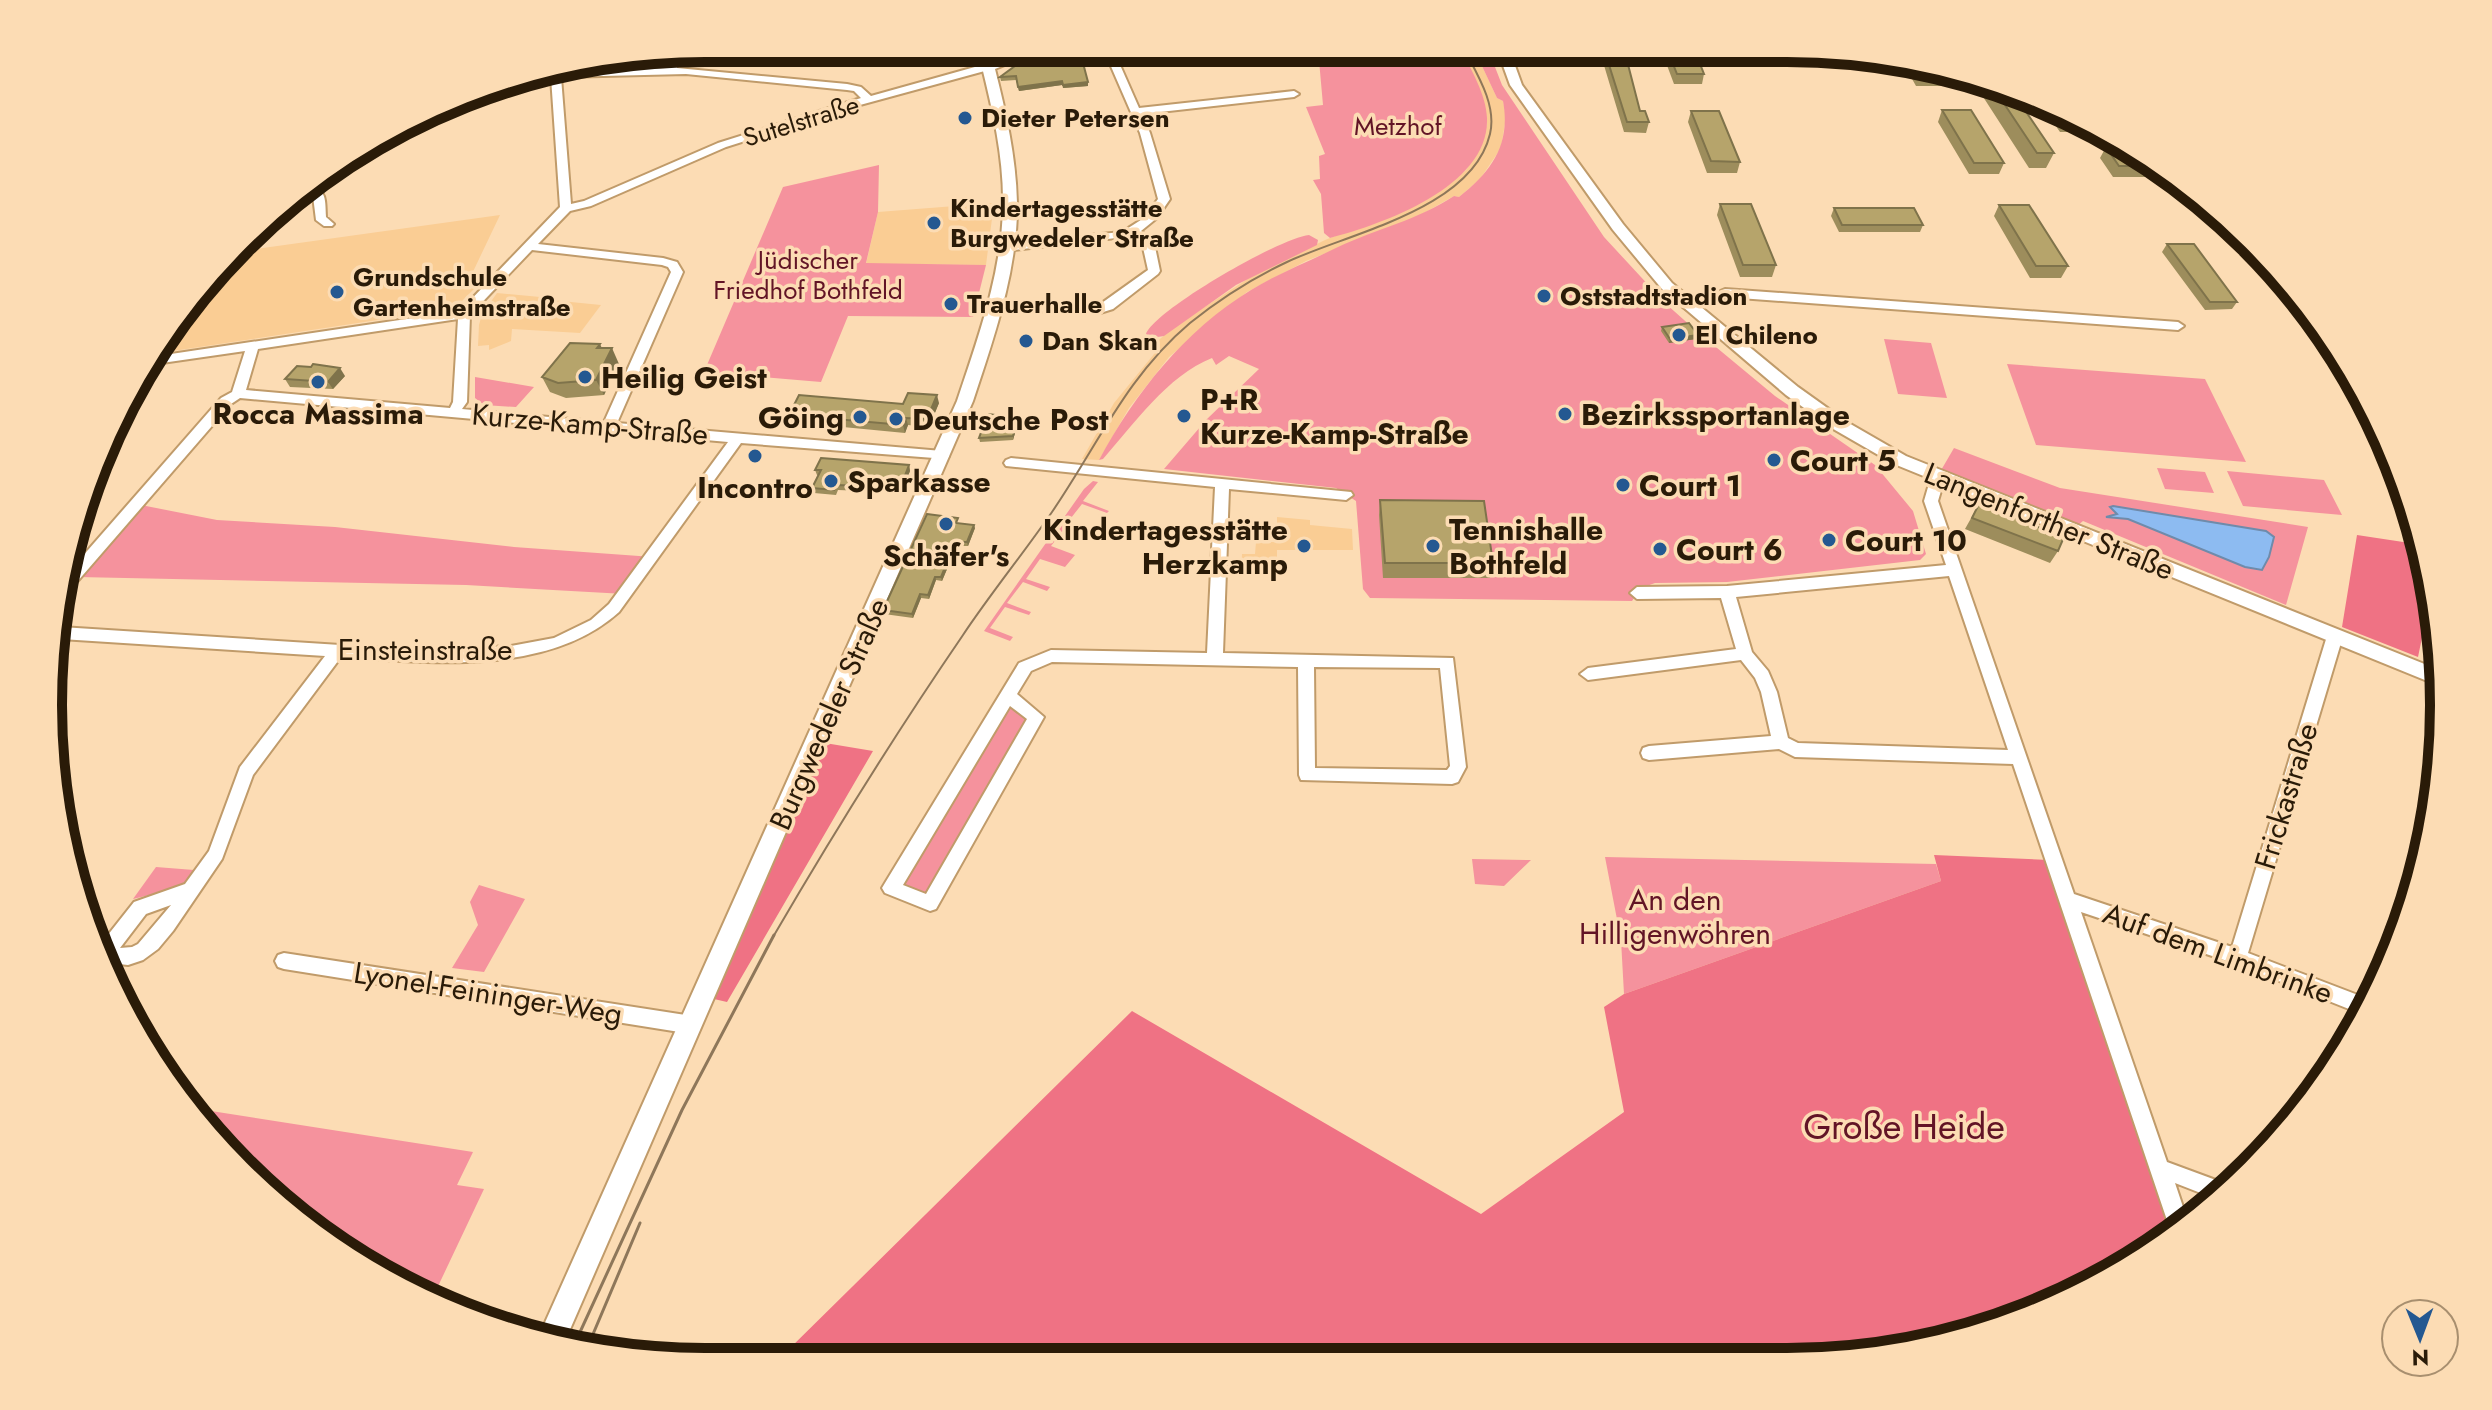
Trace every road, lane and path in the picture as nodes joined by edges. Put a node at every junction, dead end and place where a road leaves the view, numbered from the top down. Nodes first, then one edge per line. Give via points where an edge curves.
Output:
1 (986, 62) edge
2 (1002, 62) edge
3 (1114, 62) edge
4 (1508, 62) edge
5 (672, 63) edge
6 (988, 67) junction
7 (672, 71) junction
8 (586, 73) edge
9 (555, 80) edge
10 (1294, 94) dead end
11 (869, 100) junction
12 (1137, 111) junction
13 (317, 193) edge
14 (566, 208) junction
15 (328, 224) dead end
16 (1134, 231) junction
17 (528, 246) junction
18 (1006, 247) junction
19 (993, 307) junction
20 (1689, 307) junction
21 (464, 314) junction
22 (2178, 326) dead end
23 (253, 345) junction
24 (163, 359) edge
25 (238, 394) junction
26 (454, 412) junction
27 (609, 425) junction
28 (738, 437) junction
29 (942, 456) junction
30 (1011, 463) dead end
31 (1938, 477) junction
32 (1222, 483) junction
33 (1346, 495) dead end
34 (1953, 570) junction
35 (75, 574) edge
36 (1727, 592) junction
37 (1637, 593) dead end
38 (67, 633) edge
39 (2335, 636) junction
40 (338, 650) junction
41 (1745, 654) junction
42 (1215, 658) junction
43 (1306, 661) junction
44 (1588, 674) dead end
45 (2429, 674) edge
46 (1009, 696) junction
47 (1781, 742) junction
48 (1649, 753) dead end
49 (2018, 757) junction
50 (191, 890) junction
51 (2069, 900) junction
52 (108, 944) edge
53 (113, 954) edge
54 (2238, 957) junction
55 (284, 961) dead end
56 (2356, 1003) edge
57 (692, 1025) junction
58 (2160, 1171) junction
59 (2212, 1187) edge
60 (2176, 1216) edge
61 (556, 1330) edge

1 - 6 street
2 - 6 main road, Sutelstraße
3 - 12 street
4 - 20 main road, Langenforther Straße via 1516,85 1618,227
5 - 7 street
6 - 11 street, Sutelstraße
6 - 18 main road, Burgwedeler Straße via 1010,179
7 - 8 street
7 - 11 street via 847,87
9 - 14 street
10 - 12 street
11 - 14 street, Sutelstraße via 722,145 587,204
12 - 16 street via 1164,199
13 - 15 street via 320,218
14 - 17 street
16 - 18 street
16 - 19 street via 1152,250 1154,271 1109,306 1090,311
17 - 21 street
17 - 27 street via 663,262 677,272
18 - 19 main road, Burgwedeler Straße
19 - 29 main road, Burgwedeler Straße
20 - 22 street via 1725,293
20 - 31 main road, Langenforther Straße via 1824,415
21 - 23 street
21 - 26 street via 460,402
23 - 24 street
23 - 25 street
25 - 26 street, Kurze-Kamp-Straße
25 - 35 street via 226,401
26 - 27 street, Kurze-Kamp-Straße
27 - 28 street, Kurze-Kamp-Straße
28 - 29 street, Kurze-Kamp-Straße
28 - 40 street, Einsteinstraße via 614,608 576,636 542,648 485,654
29 - 57 main road, Burgwedeler Straße
30 - 32 street
31 - 34 street via 1931,501
31 - 39 main road, Langenforther Straße
32 - 33 street
32 - 42 street
34 - 36 street
34 - 49 street
36 - 37 street
36 - 41 street
38 - 40 street, Einsteinstraße
39 - 45 main road, Langenforther Straße
39 - 54 street, Frickastraße
40 - 50 street via 246,772 216,854
41 - 44 street
41 - 47 street via 1762,675
42 - 43 street
42 - 46 street via 1051,656 1025,667
43 - 43 street via 1447,662 1458,767 1452,777 1307,775
46 - 46 street via 910,858 891,888 930,903 1036,717
47 - 48 street
47 - 49 street via 1795,750
49 - 51 street
50 - 52 street via 140,908
50 - 53 street via 148,946 137,954
51 - 54 street, Auf dem Limbrinke
51 - 58 street
54 - 56 street, Auf dem Limbrinke
55 - 57 street, Lyonel-Feininger-Weg
57 - 61 main road, Burgwedeler Straße
58 - 59 street
58 - 60 street

